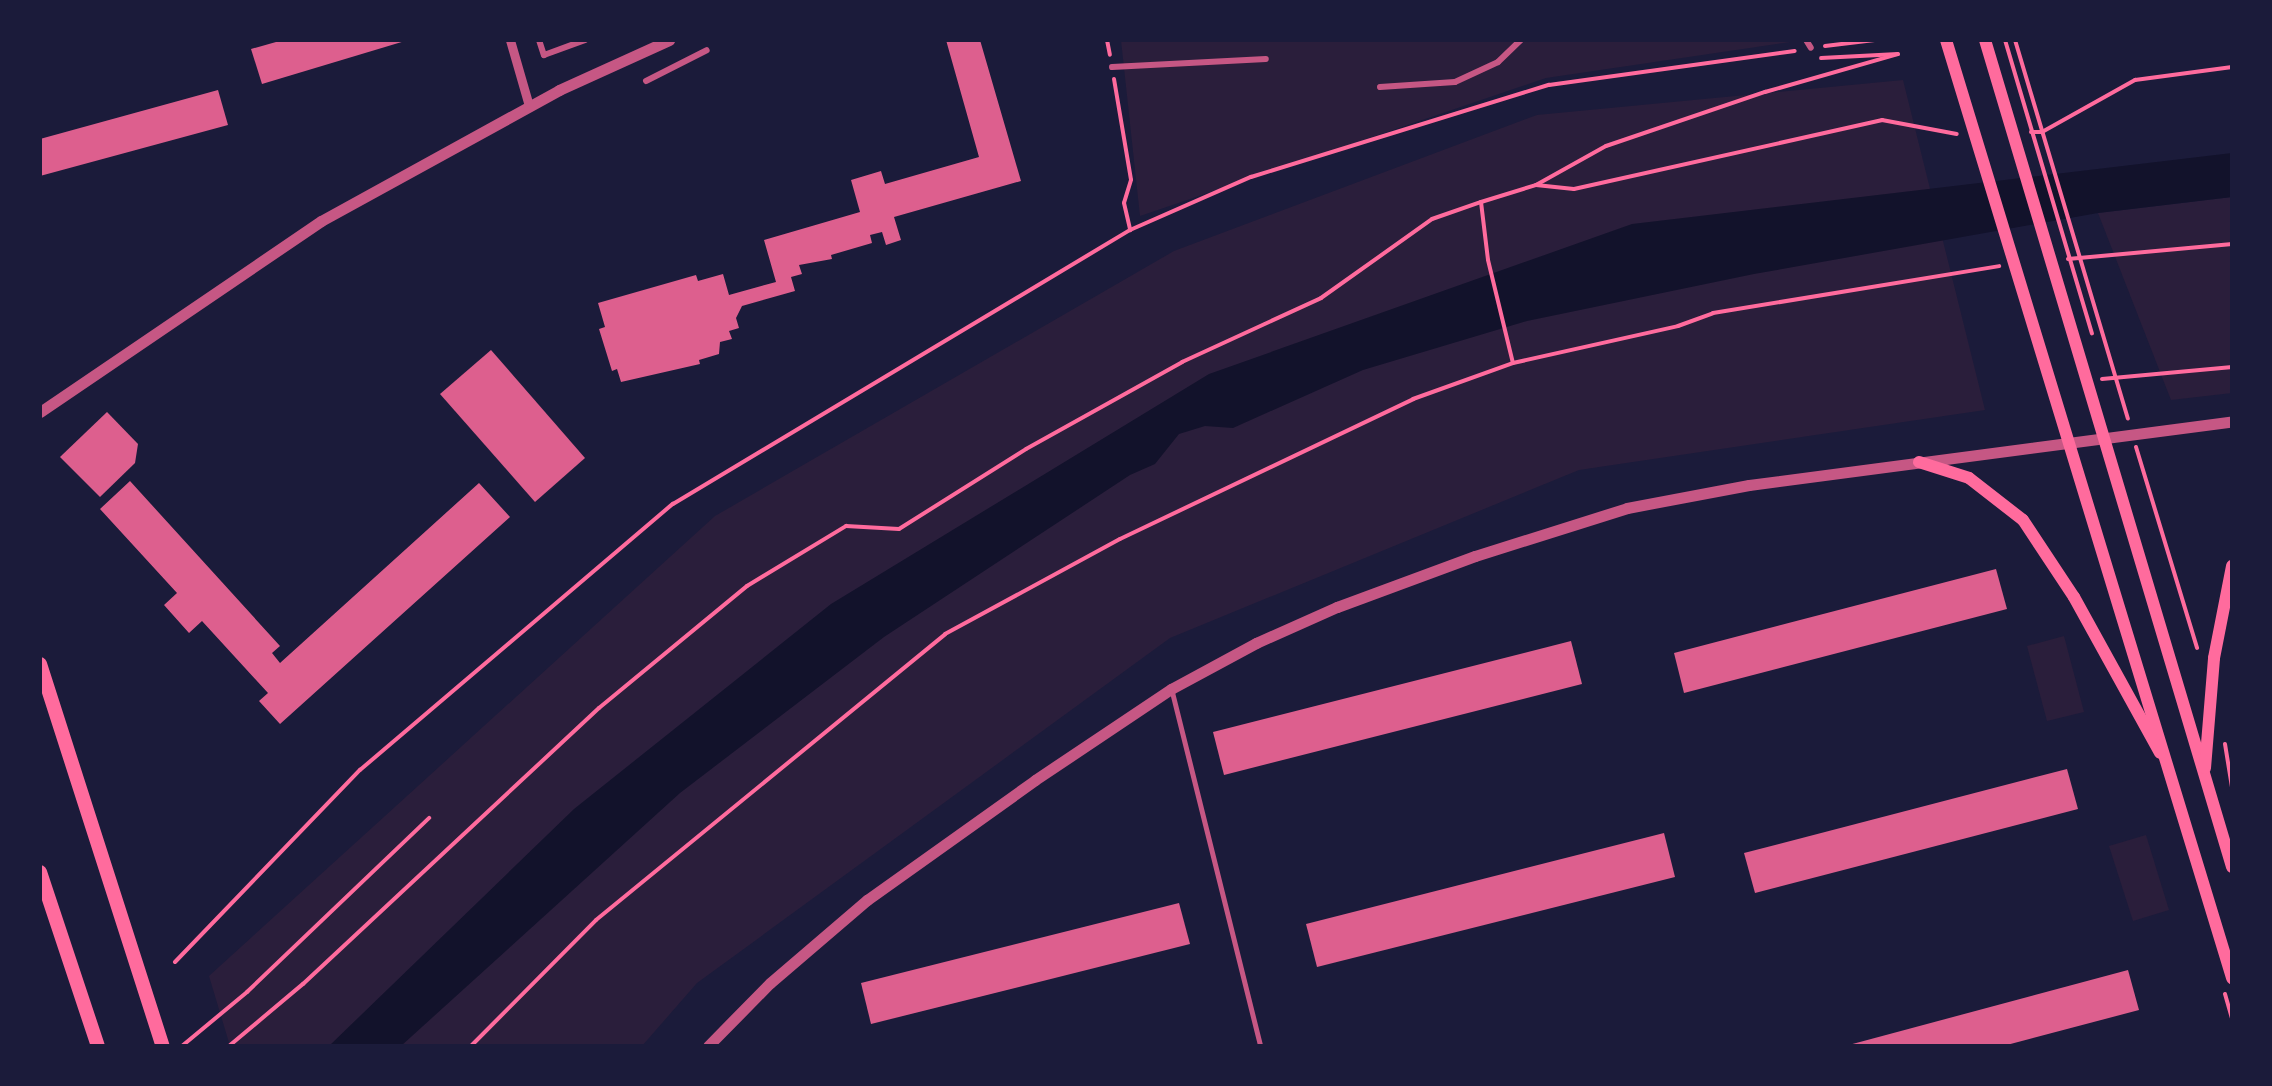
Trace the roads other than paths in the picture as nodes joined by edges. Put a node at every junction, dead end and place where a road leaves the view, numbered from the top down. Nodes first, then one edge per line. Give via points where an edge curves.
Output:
1 (510, 40) edge
2 (539, 40) edge
3 (585, 40) edge
4 (669, 40) edge
5 (1521, 40) edge
6 (1806, 40) edge
7 (1946, 40) edge
8 (1985, 40) edge
9 (1810, 48) road end
10 (707, 50) dead end
11 (1266, 59) dead end
12 (1112, 67) road end
13 (646, 81) dead end
14 (1380, 87) dead end
15 (530, 106) junction
16 (40, 412) edge
17 (2232, 422) edge
18 (1919, 462) junction
19 (2232, 566) edge
20 (40, 664) edge
21 (1171, 689) junction
22 (2204, 776) junction
23 (2175, 781) junction
24 (2232, 866) edge
25 (40, 872) edge
26 (2232, 978) edge
27 (98, 1046) edge
28 (163, 1046) edge
29 (708, 1046) edge
30 (1260, 1046) edge

1 - 15 street
2 - 3 street via 544,55
4 - 15 street
5 - 14 street via 1498,62 1455,82
6 - 9 street
7 - 23 main road
8 - 22 main road
10 - 13 street
11 - 12 street
15 - 16 street via 321,221
17 - 18 street
18 - 21 street via 1627,508 1337,607
18 - 23 main road via 1968,478 2023,520 2074,596
19 - 22 main road via 2214,658
20 - 28 main road
21 - 29 street via 866,900
21 - 30 lane
22 - 24 main road
23 - 26 main road
25 - 27 main road

